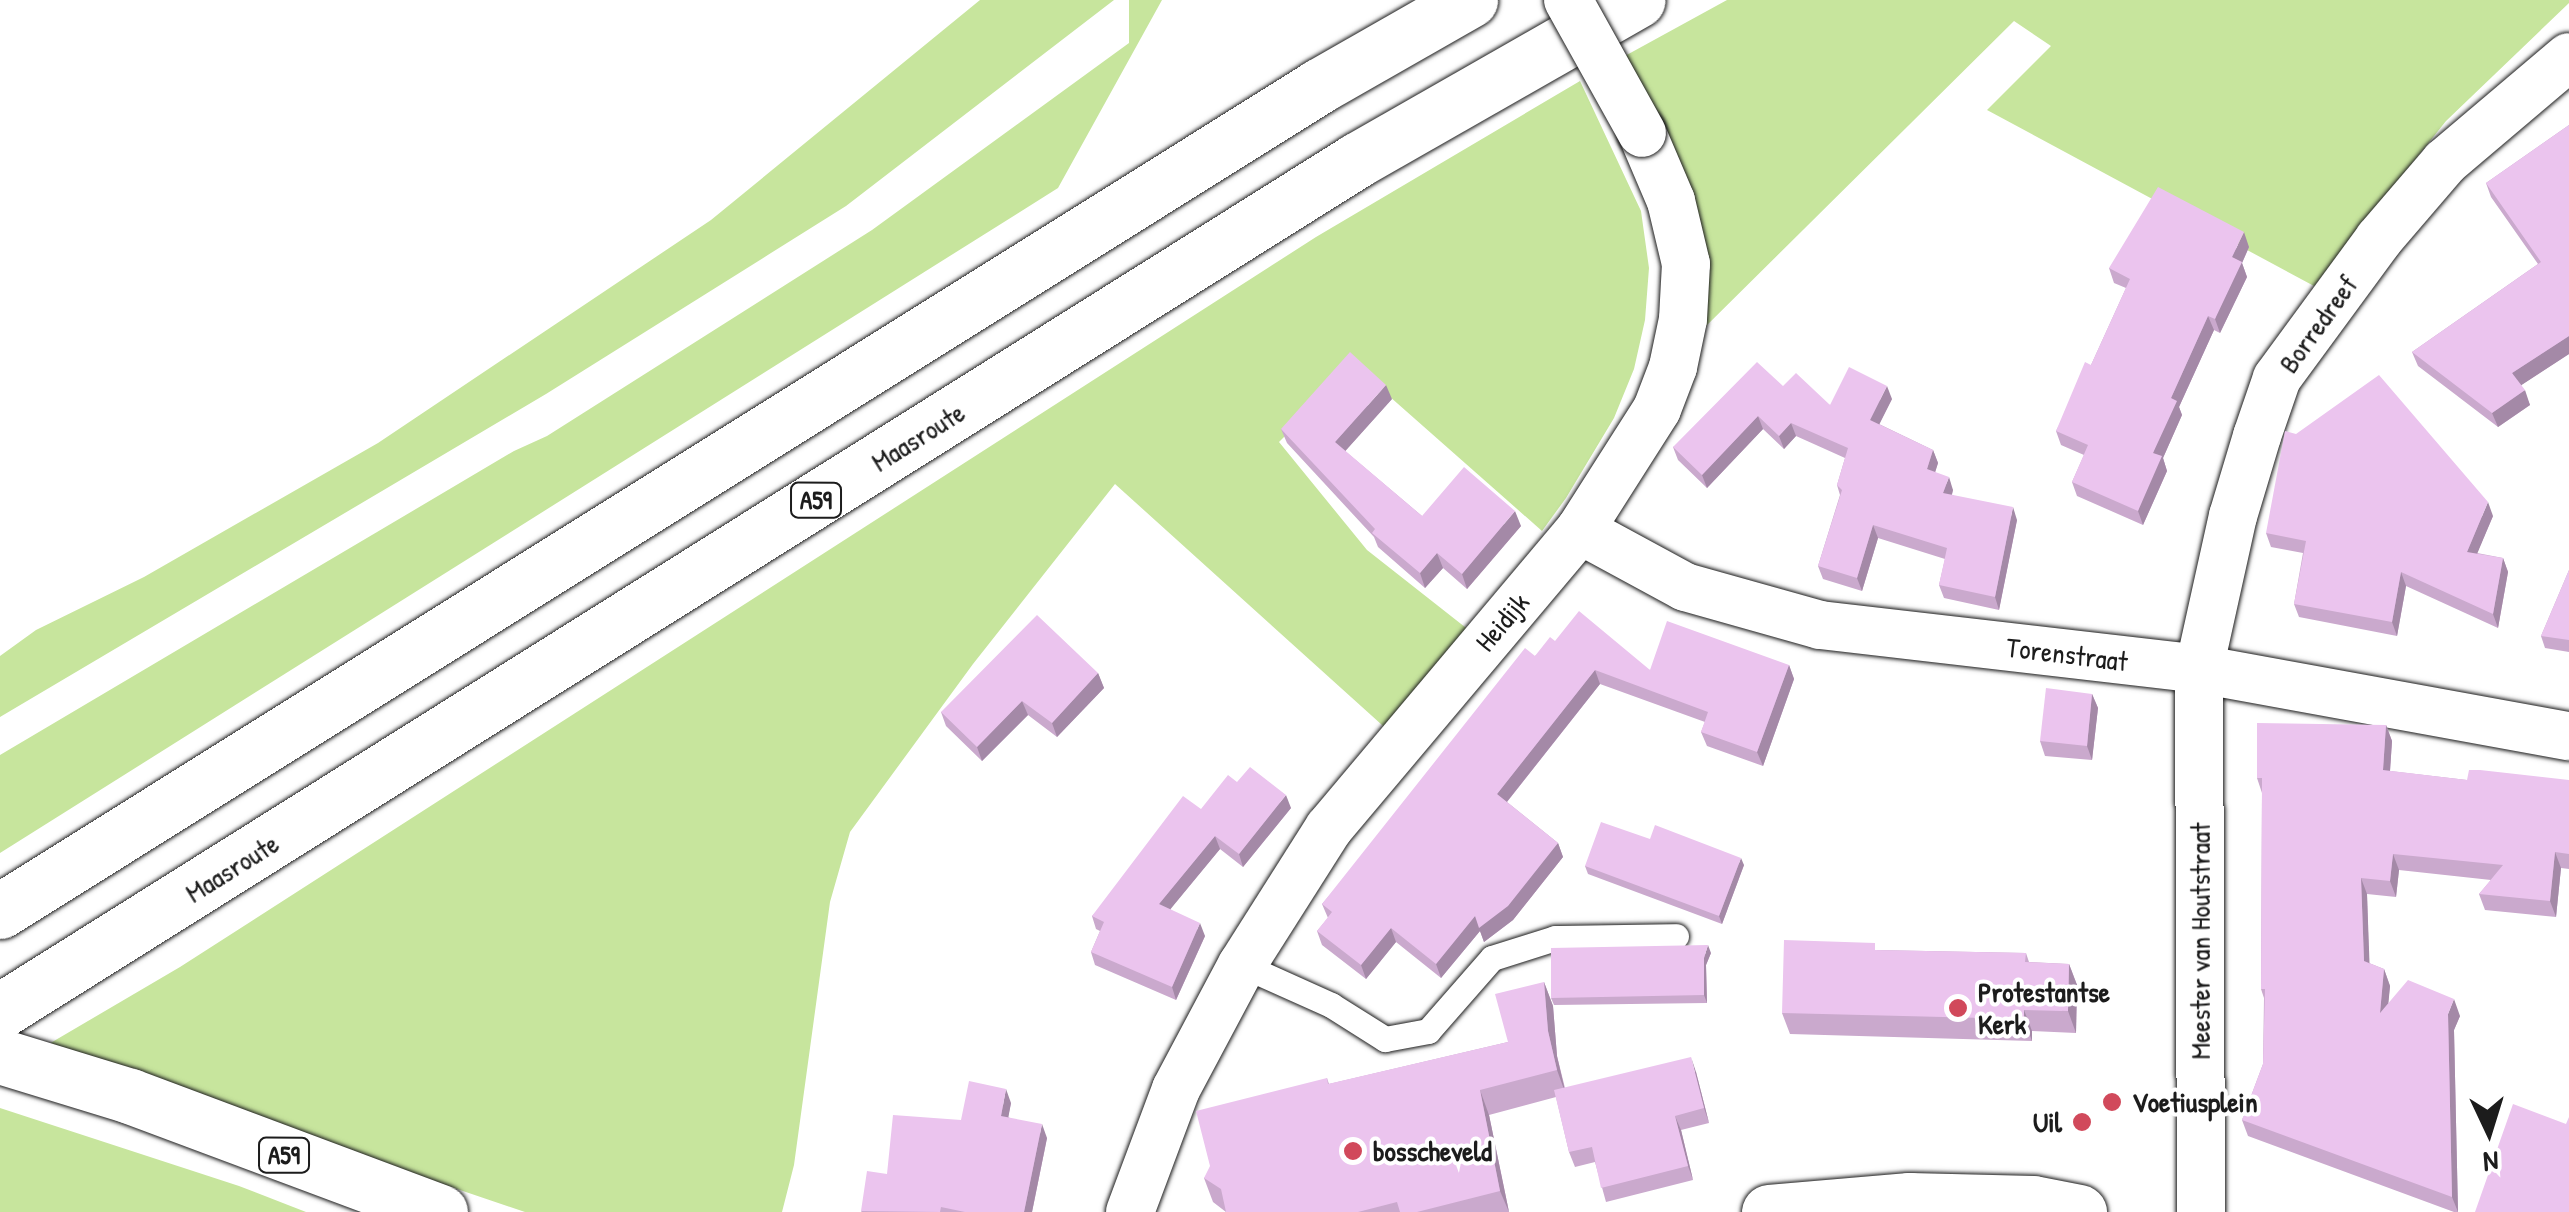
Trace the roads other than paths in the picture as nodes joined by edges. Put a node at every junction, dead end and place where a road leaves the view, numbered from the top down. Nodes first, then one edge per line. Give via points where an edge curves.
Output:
1 (1470, 0) edge
2 (1568, 0) edge
3 (1638, 0) edge
4 (2569, 57) edge
5 (1580, 530) junction
6 (2199, 669) junction
7 (2569, 736) edge
8 (0, 911) edge
9 (1676, 936) dead end
10 (1242, 964) junction
11 (0, 1011) edge
12 (0, 1056) edge
13 (440, 1212) edge
14 (1130, 1212) edge
15 (1769, 1212) edge
16 (2079, 1212) edge
17 (2201, 1212) edge

1 - 8 main road via 1319,86
2 - 5 street, Heidijk, bridge via 1642,133 1671,201 1686,264 1683,319 1657,409
3 - 11 main road, Maasroute / A59 via 1357,160
4 - 6 street, Borredreef via 2445,162 2379,239 2278,378 2233,516
5 - 6 street, Torenstraat via 1685,587 1820,625
5 - 10 street, Heidijk via 1329,828
6 - 7 street, Torenstraat
6 - 17 street, Meester van Houtstraat
9 - 10 lane via 1555,938 1492,958 1428,1030 1385,1039 1331,1005
10 - 14 street, Heidijk via 1176,1089
12 - 13 main road, A59 via 130,1096
15 - 16 main road via 1909,1200 2034,1203

